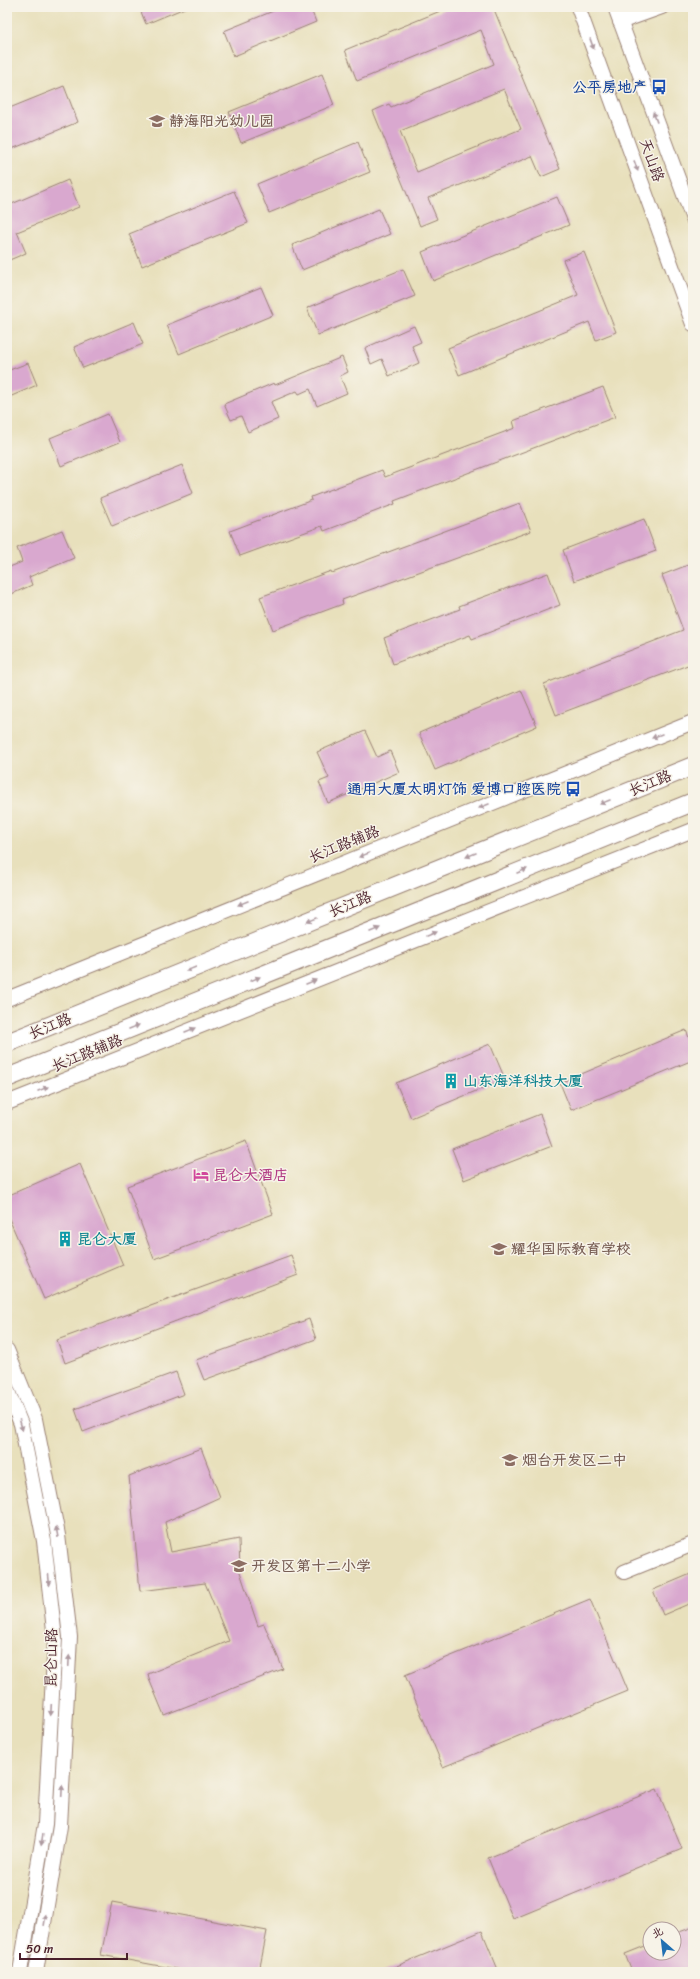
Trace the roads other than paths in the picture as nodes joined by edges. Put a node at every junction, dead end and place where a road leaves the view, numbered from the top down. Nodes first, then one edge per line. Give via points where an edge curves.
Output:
1 (578, 7) edge
2 (615, 7) edge
3 (662, 7) edge
4 (620, 22) junction
5 (693, 219) edge
6 (693, 324) edge
7 (693, 722) edge
8 (693, 766) edge
9 (693, 802) edge
10 (693, 830) edge
11 (7, 999) edge
12 (7, 1043) edge
13 (7, 1078) edge
14 (7, 1104) edge
15 (7, 1350) edge
16 (7, 1389) edge
17 (693, 1544) edge
18 (624, 1572) dead end
19 (20, 1972) edge
20 (36, 1972) edge

1 -> 6 street, 天山路
2 - 4 street, 天山路
3 - 4 street
5 -> 4 street, 天山路
7 -> 11 street, 长江路辅路
8 -> 12 main road, 长江路
13 -> 9 main road
14 -> 10 street, 长江路辅路
20 -> 15 street, 昆仑山路 via 60,1826 70,1637 58,1535 35,1419
16 -> 19 street, 昆仑山路 via 21,1424 44,1541 54,1639 44,1824
17 - 18 street

